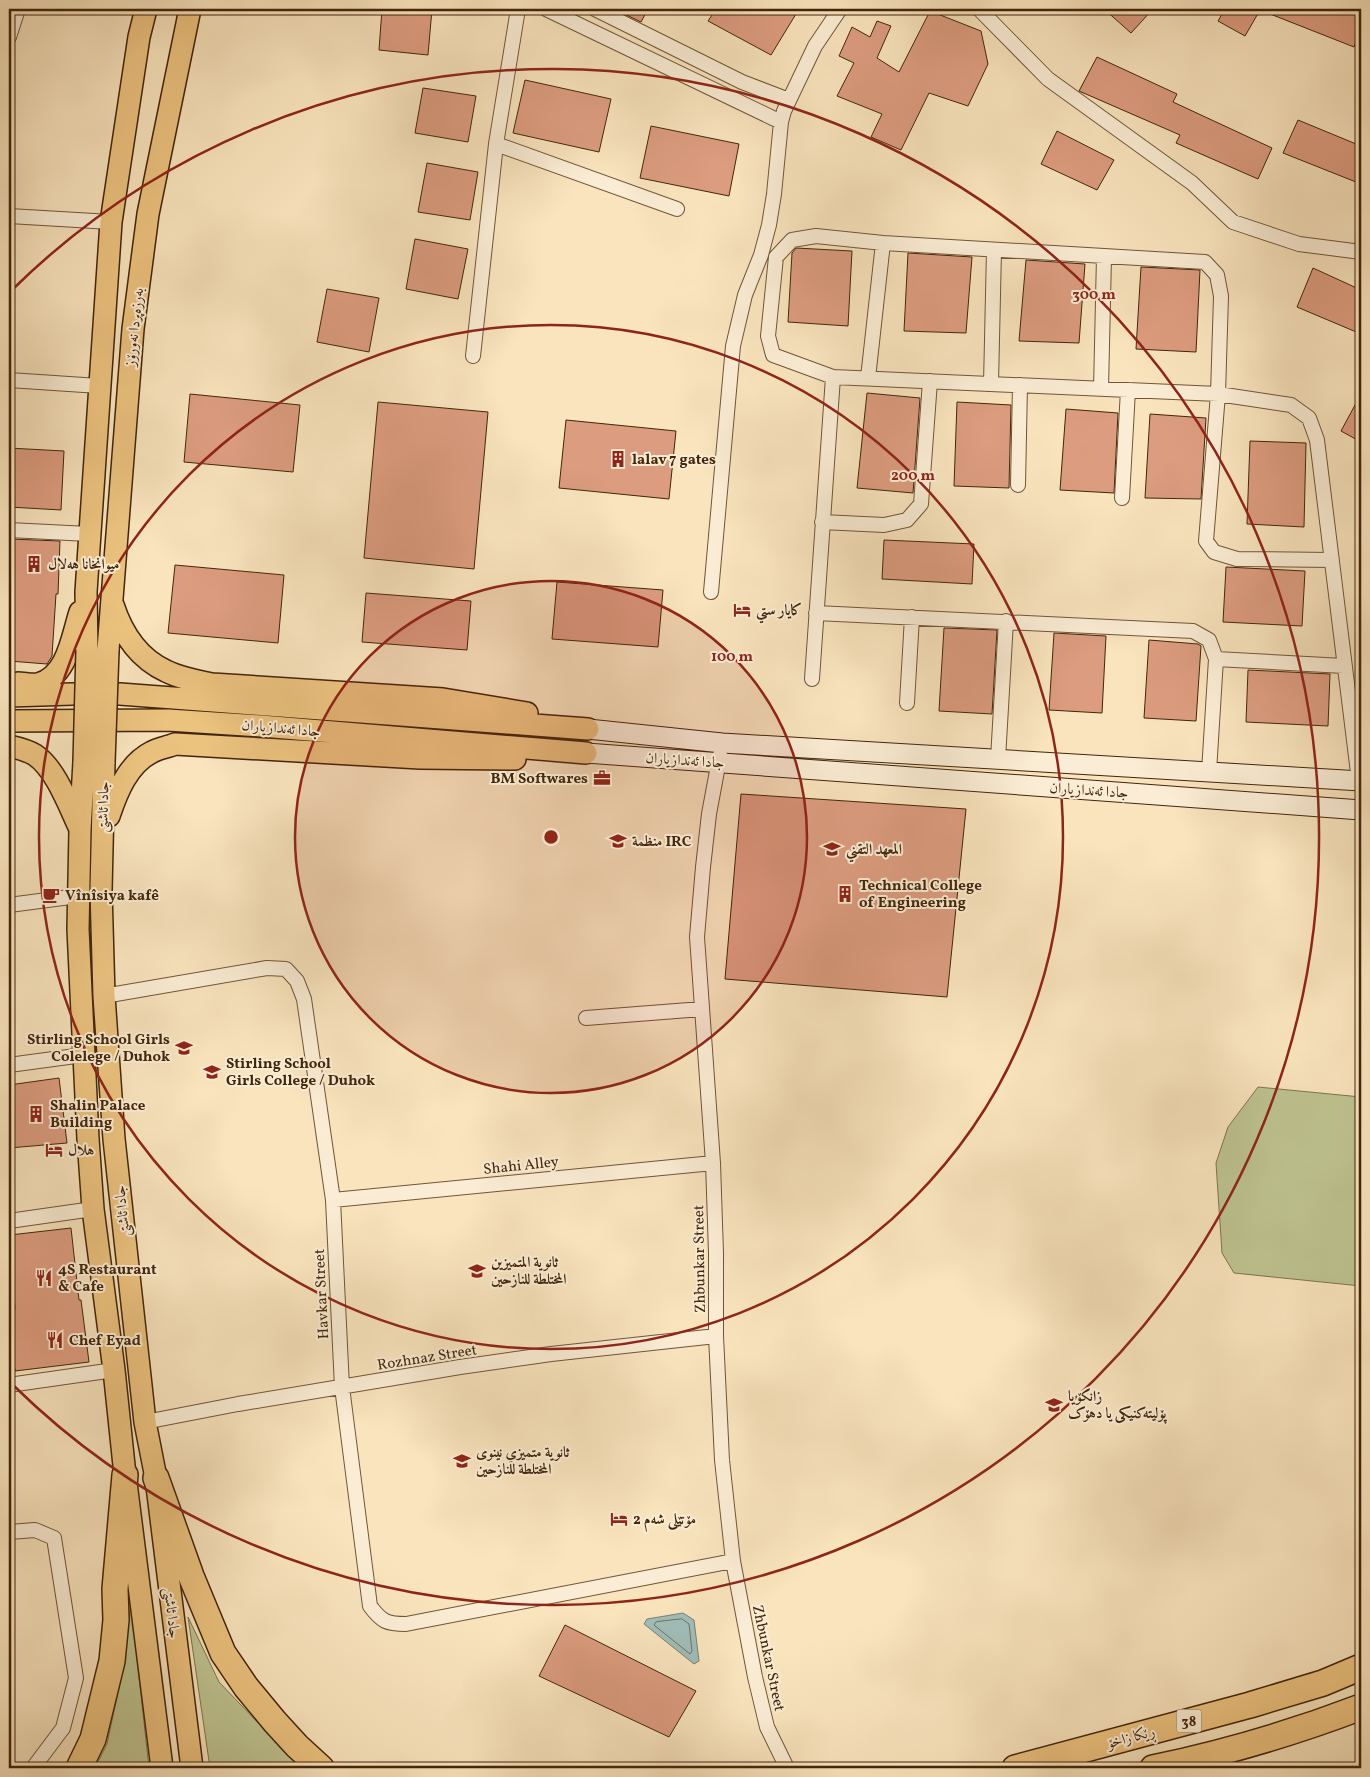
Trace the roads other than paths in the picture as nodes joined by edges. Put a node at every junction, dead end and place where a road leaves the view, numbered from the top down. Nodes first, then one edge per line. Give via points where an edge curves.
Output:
1 (18, 9) edge
2 (146, 9) edge
3 (190, 9) edge
4 (518, 9) edge
5 (546, 9) edge
6 (595, 9) edge
7 (840, 9) edge
8 (979, 9) edge
9 (9, 36) edge
10 (742, 82) junction
11 (733, 100) junction
12 (789, 100) junction
13 (781, 122) junction
14 (496, 144) junction
15 (677, 209) dead end
16 (9, 216) edge
17 (111, 222) junction
18 (883, 244) junction
19 (994, 250) junction
20 (1361, 252) edge
21 (1104, 256) junction
22 (472, 356) dead end
23 (833, 377) junction
24 (868, 378) junction
25 (9, 380) edge
26 (930, 381) junction
27 (991, 384) junction
28 (1020, 385) junction
29 (99, 386) junction
30 (1101, 389) junction
31 (1128, 390) junction
32 (1218, 394) junction
33 (1018, 485) dead end
34 (1122, 498) dead end
35 (822, 522) junction
36 (9, 530) edge
37 (89, 534) junction
38 (1331, 560) junction
39 (86, 592) junction
40 (711, 592) dead end
41 (112, 601) junction
42 (816, 613) junction
43 (912, 617) junction
44 (1006, 622) junction
45 (97, 650) junction
46 (1216, 659) junction
47 (1344, 666) junction
48 (812, 679) dead end
49 (9, 683) edge
50 (9, 696) edge
51 (907, 703) dead end
52 (9, 721) edge
53 (588, 729) junction
54 (722, 743) junction
55 (9, 746) edge
56 (586, 753) junction
57 (998, 759) junction
58 (94, 762) junction
59 (719, 762) junction
60 (1209, 772) junction
61 (1360, 781) edge
62 (1361, 810) edge
63 (80, 830) junction
64 (103, 833) junction
65 (78, 896) junction
66 (9, 905) edge
67 (104, 996) junction
68 (702, 1008) junction
69 (586, 1018) dead end
70 (83, 1055) junction
71 (9, 1065) edge
72 (713, 1163) junction
73 (333, 1200) junction
74 (94, 1209) junction
75 (9, 1222) edge
76 (716, 1336) junction
77 (114, 1370) junction
78 (9, 1385) edge
79 (342, 1387) junction
80 (145, 1422) junction
81 (124, 1475) junction
82 (156, 1478) junction
83 (9, 1532) edge
84 (733, 1561) junction
85 (1361, 1667) edge
86 (1361, 1707) edge
87 (34, 1768) edge
88 (79, 1768) edge
89 (162, 1768) edge
90 (192, 1768) edge
91 (321, 1768) edge
92 (787, 1768) edge
93 (1015, 1768) edge
94 (1153, 1768) edge

1 - 9 street
2 - 17 main road, بەرزەپردا نەورۆز
3 - 41 main road, بەرزەپردا نەورۆز via 145,233 133,329
4 - 14 street
5 - 11 street
6 - 10 street
7 - 12 street via 815,46
8 - 20 street via 1048,80 1192,183 1232,222 1299,244
10 - 11 street
10 - 12 street
11 - 13 street
12 - 13 street
13 - 40 street via 769,225 733,346
14 - 15 street
14 - 22 street
16 - 17 street
17 - 29 main road, بەرزەپردا نەورۆز
18 - 19 street
18 - 23 street via 816,236 792,240 776,257 768,336 773,355
18 - 24 street
19 - 21 street
19 - 27 street
21 - 30 street
21 - 32 street via 1205,262 1217,275 1221,296
23 - 24 street
23 - 35 street
24 - 26 street
25 - 29 street
26 - 27 street
26 - 35 street via 921,504 907,520 884,525
27 - 28 street
28 - 30 street
28 - 33 street
29 - 37 main road, بەرزەپردا نەورۆز
30 - 31 street
31 - 32 street
31 - 34 street
32 - 38 street via 1291,405 1309,418 1317,440
32 - 38 street via 1206,541 1214,552 1237,559
35 - 42 street
36 - 37 street
37 - 39 main road, بەرزەپردا نەورۆز
38 - 47 street
39 - 45 main road, بەرزەپردا نەورۆز
39 - 49 main road via 62,666 38,684
41 - 45 main road, بەرزەپردا نەورۆز
41 - 53 main road via 119,624 142,654 166,672 186,678 212,684 443,699 515,710
42 - 43 street
42 - 48 street
43 - 44 street
43 - 51 street
44 - 46 street via 1193,630 1209,640
44 - 57 street
45 - 58 main road, جادا ئاشتی, bridge
46 - 47 street
46 - 60 street
47 - 61 street
50 - 53 main road, جادا ئەندازیاران via 120,694
52 - 56 main road, جادا ئەندازیاران via 168,720
53 - 54 main road, جادا ئەندازیاران
54 - 57 main road, جادا ئەندازیاران
54 - 59 street, Zhbunkar Street
55 - 63 main road via 36,756 48,767
56 - 59 main road, جادا ئەندازیاران
56 - 64 main road via 511,760 430,759 175,744 152,752 135,764 118,792
57 - 60 main road, جادا ئەندازیاران
58 - 63 main road, جادا ئاشتی
58 - 64 main road, جادا ئاشتی
59 - 62 main road, جادا ئەندازیاران
59 - 68 street, Zhbunkar Street via 709,814 698,937
60 - 61 main road, جادا ئەندازیاران
63 - 65 main road, جادا ئاشتی
64 - 67 main road, جادا ئاشتی
65 - 66 street
65 - 70 main road, جادا ئاشتی
67 - 73 street, Havkar Street via 267,968 286,969 297,981 304,999
67 - 80 main road, جادا ئاشتی via 114,1139
68 - 69 street
68 - 72 street, Zhbunkar Street
70 - 71 street
70 - 74 main road, جادا ئاشتی
72 - 73 street, Shahi Alley
72 - 76 street, Zhbunkar Street
73 - 79 street, Havkar Street
74 - 75 street
74 - 77 main road, جادا ئاشتی
76 - 79 street, Rozhnaz Street via 551,1354
76 - 84 street, Zhbunkar Street via 722,1460
77 - 78 street
77 - 81 main road, جادا ئاشتی
79 - 80 street, Rozhnaz Street
79 - 84 street, Havkar Street via 370,1606 379,1618 391,1624 406,1624
80 - 82 main road, جادا ئاشتی
81 - 88 highway via 112,1661 93,1739
81 - 89 main road, جادا ئاشتی
82 - 90 main road, جادا ئاشتی
82 - 91 highway via 223,1653 275,1722
83 - 87 street via 34,1530 54,1538 76,1678 63,1728
84 - 92 street, Zhbunkar Street via 767,1727
85 - 93 highway, ڕێکا زاخۆ / 38 via 1323,1683 1250,1705
86 - 94 highway via 1310,1727 1230,1751

